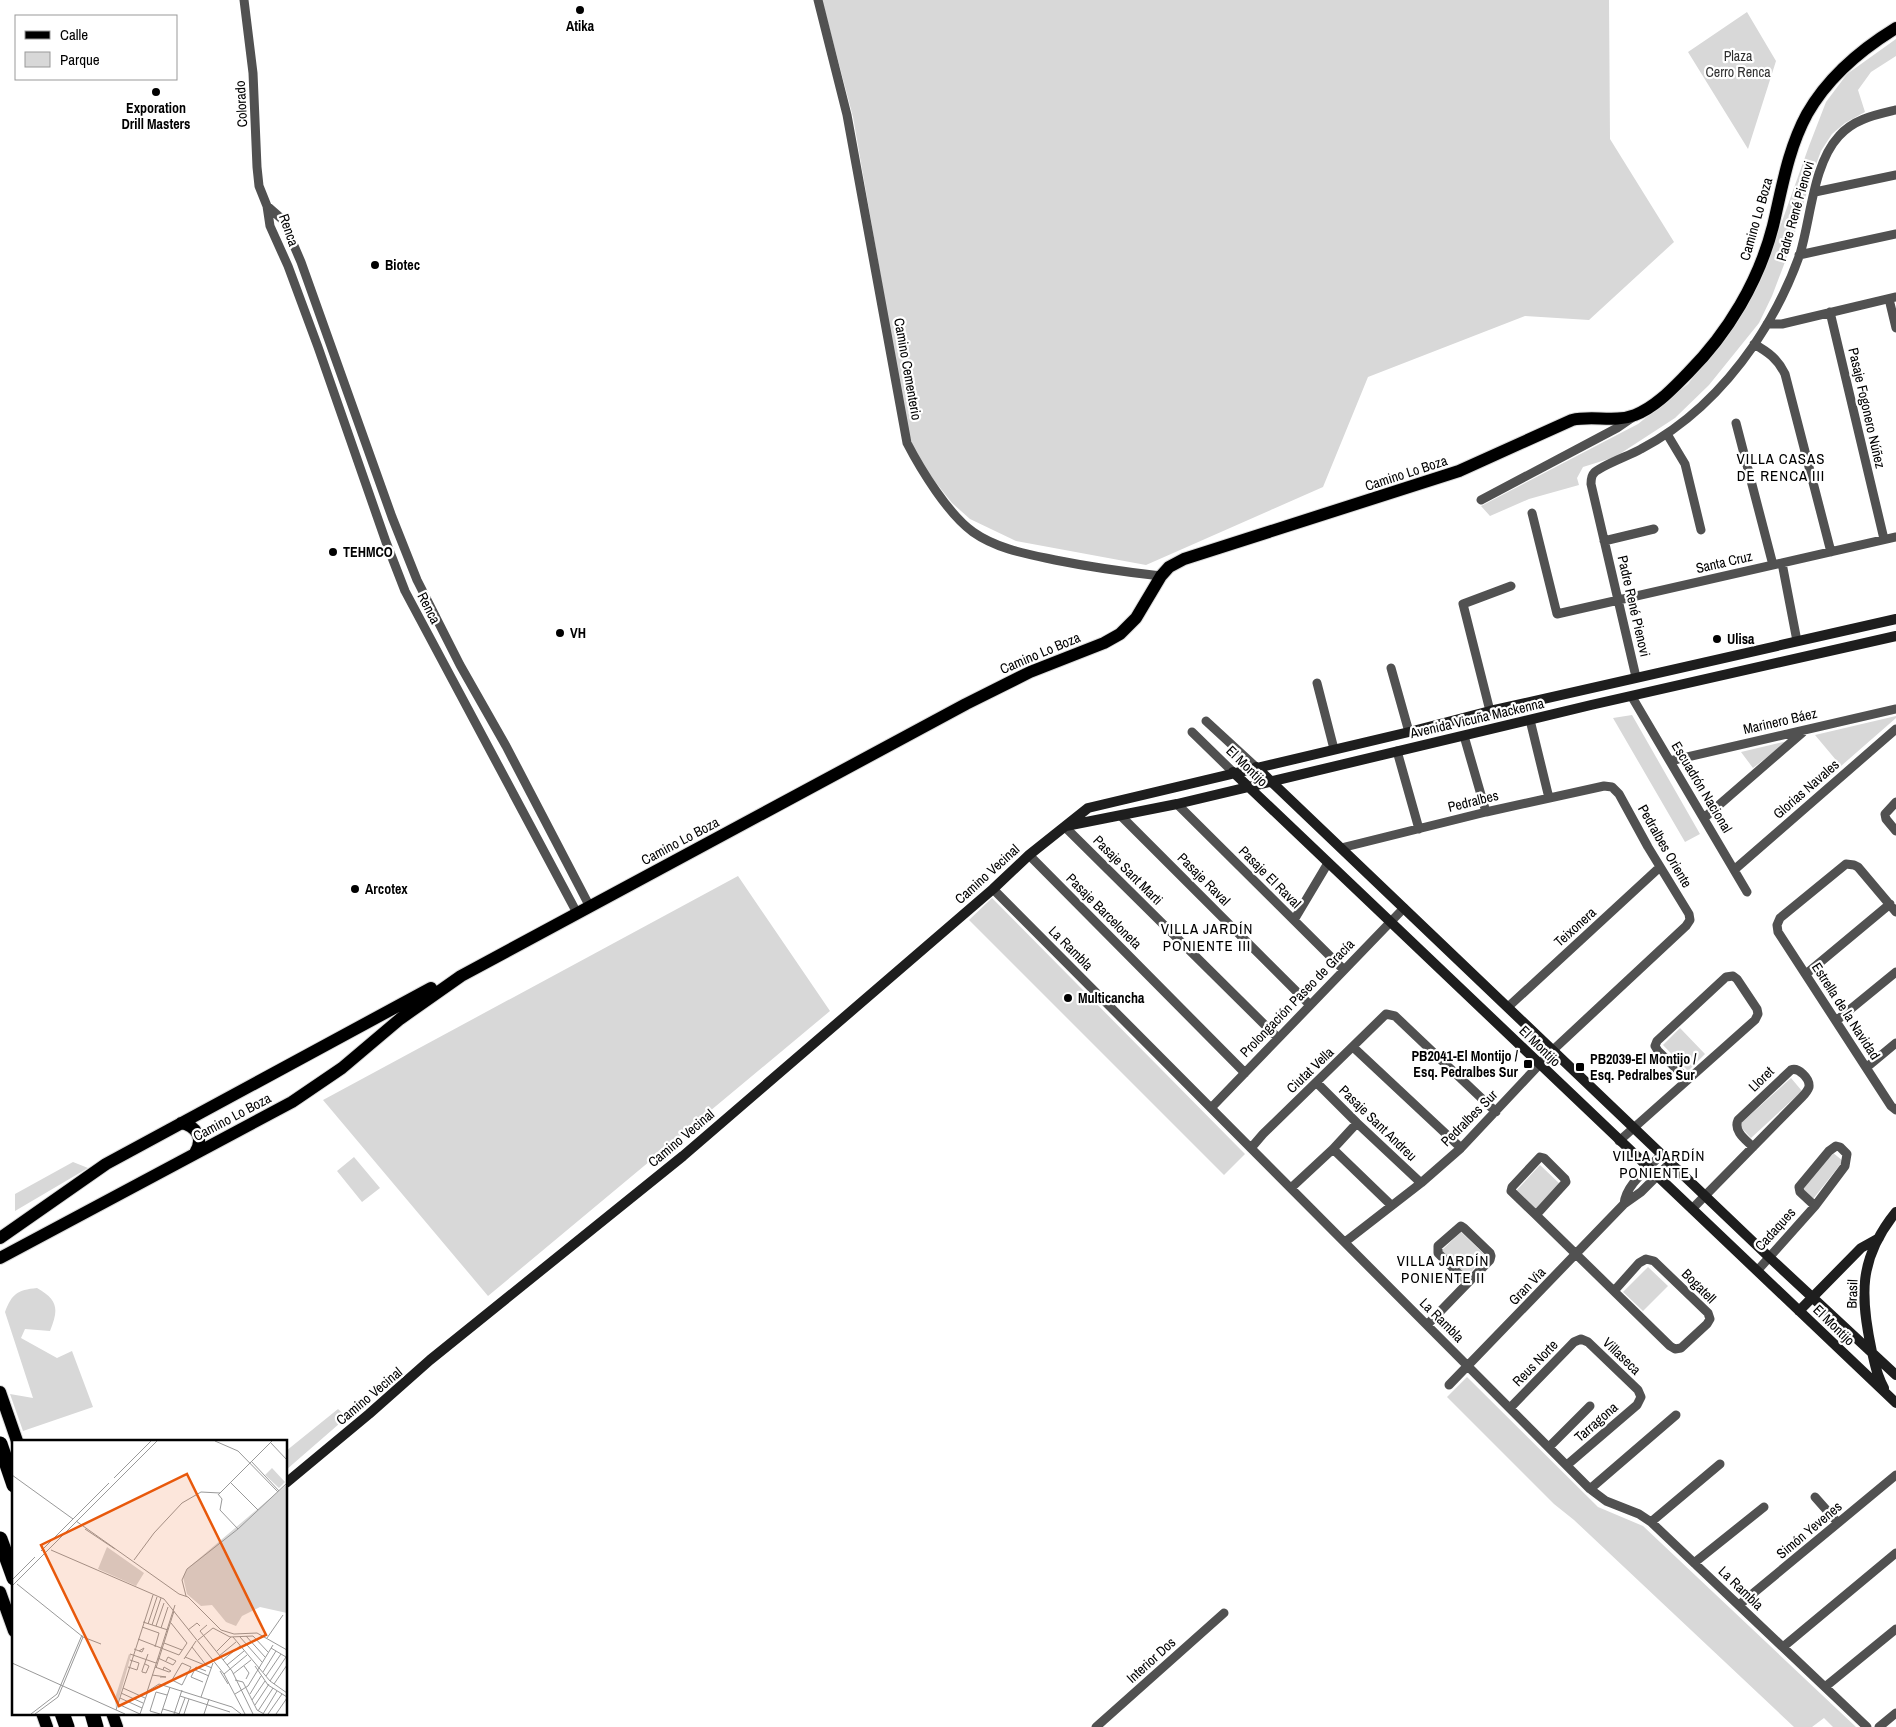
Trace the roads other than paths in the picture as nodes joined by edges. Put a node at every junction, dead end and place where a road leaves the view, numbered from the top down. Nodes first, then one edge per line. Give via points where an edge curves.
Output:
1 (244, 0) edge
2 (818, 0) edge
3 (1896, 28) edge
4 (1896, 110) edge
5 (1896, 176) edge
6 (1815, 192) junction
7 (268, 206) junction
8 (1896, 234) edge
9 (1799, 255) junction
10 (301, 262) junction
11 (288, 266) junction
12 (1893, 298) edge
13 (1830, 312) junction
14 (1767, 324) junction
15 (1896, 328) edge
16 (1754, 344) junction
17 (1637, 414) junction
18 (1736, 422) dead end
19 (1667, 434) junction
20 (1482, 500) dead end
21 (1532, 513) dead end
22 (1654, 529) dead end
23 (1701, 530) dead end
24 (1896, 537) edge
25 (1884, 539) junction
26 (1604, 541) junction
27 (1831, 552) junction
28 (1777, 564) junction
29 (1161, 576) junction
30 (1511, 586) dead end
31 (1618, 600) junction
32 (1896, 619) edge
33 (1896, 636) edge
34 (1797, 641) junction
35 (1712, 661) junction
36 (460, 665) junction
37 (1391, 668) dead end
38 (447, 672) junction
39 (1636, 677) junction
40 (1716, 677) junction
41 (1317, 683) dead end
42 (1586, 688) junction
43 (1632, 697) junction
44 (1591, 705) junction
45 (1896, 709) edge
46 (1490, 711) junction
47 (1530, 720) junction
48 (1206, 722) dead end
49 (1495, 728) junction
50 (1896, 729) edge
51 (1805, 730) junction
52 (1192, 732) dead end
53 (1409, 732) junction
54 (1464, 736) junction
55 (1334, 749) junction
56 (1397, 751) junction
57 (1670, 761) junction
58 (1256, 767) junction
59 (1233, 772) junction
60 (1272, 782) junction
61 (1249, 787) junction
62 (1612, 787) joint
63 (1549, 798) junction
64 (1896, 802) edge
65 (1177, 804) junction
66 (1088, 808) joint
67 (1486, 812) junction
68 (1121, 816) junction
69 (543, 818) junction
70 (1704, 818) junction
71 (530, 825) junction
72 (1065, 826) junction
73 (1418, 829) junction
74 (1896, 831) edge
75 (1341, 848) junction
76 (1029, 855) junction
77 (1328, 863) junction
78 (1660, 867) junction
79 (1734, 870) junction
80 (993, 889) junction
81 (1747, 892) dead end
82 (590, 907) junction
83 (1404, 908) junction
84 (1893, 908) edge
85 (577, 913) junction
86 (1294, 920) junction
87 (1690, 920) joint
88 (1390, 922) junction
89 (1344, 970) junction
90 (1896, 972) edge
91 (1806, 974) junction
92 (461, 976) junction
93 (1310, 1005) junction
94 (1508, 1007) junction
95 (1836, 1021) junction
96 (1278, 1038) junction
97 (1896, 1043) edge
98 (1352, 1048) junction
99 (1553, 1050) junction
100 (1540, 1066) junction
101 (1867, 1067) junction
102 (1245, 1072) junction
103 (1687, 1079) junction
104 (1317, 1083) junction
105 (1211, 1108) junction
106 (1896, 1110) edge
107 (1496, 1112) junction
108 (181, 1123) junction
109 (1356, 1123) junction
110 (1634, 1128) junction
111 (1619, 1141) junction
112 (1753, 1147) junction
113 (1251, 1148) junction
114 (1461, 1148) junction
115 (1332, 1149) junction
116 (195, 1153) junction
117 (1661, 1155) junction
118 (1670, 1163) junction
119 (1648, 1168) junction
120 (1657, 1176) junction
121 (1421, 1183) junction
122 (1291, 1188) junction
123 (1705, 1196) junction
124 (1624, 1204) junction
125 (1391, 1205) junction
126 (1814, 1206) junction
127 (1692, 1209) junction
128 (1896, 1212) edge
129 (1536, 1215) junction
130 (0, 1238) edge
131 (1879, 1238) junction
132 (1345, 1242) junction
133 (1577, 1254) junction
134 (0, 1258) edge
135 (1769, 1258) junction
136 (1757, 1271) junction
137 (1467, 1282) junction
138 (1614, 1291) junction
139 (1812, 1298) junction
140 (1799, 1311) junction
141 (1427, 1324) junction
142 (1581, 1339) joint
143 (1872, 1353) junction
144 (1468, 1366) junction
145 (1896, 1375) edge
146 (1449, 1385) dead end
147 (0, 1392) edge
148 (1641, 1397) joint
149 (1894, 1401) edge
150 (1590, 1406) dead end
151 (1510, 1408) junction
152 (1676, 1415) dead end
153 (17, 1440) edge
154 (0, 1444) edge
155 (1549, 1447) junction
156 (1720, 1464) dead end
157 (1567, 1465) junction
158 (1896, 1475) edge
159 (12, 1479) edge
160 (288, 1481) edge
161 (1590, 1489) junction
162 (1815, 1498) dead end
163 (1764, 1507) dead end
164 (1651, 1522) junction
165 (1838, 1523) junction
166 (0, 1539) edge
167 (1896, 1553) edge
168 (1694, 1563) junction
169 (12, 1572) edge
170 (0, 1592) edge
171 (1739, 1605) junction
172 (1224, 1613) dead end
173 (12, 1625) edge
174 (1896, 1629) edge
175 (1783, 1647) junction
176 (1825, 1687) junction
177 (1896, 1713) edge
178 (42, 1714) edge
179 (62, 1714) edge
180 (92, 1714) edge
181 (112, 1714) edge
182 (47, 1727) edge
183 (67, 1727) edge
184 (96, 1727) edge
185 (117, 1727) edge
186 (1096, 1727) edge
187 (1867, 1727) edge
188 (1879, 1727) edge

1 - 7 street, Colorado via 253,72 257,176
2 - 29 street, Camino Cementerio via 847,115 908,444 918,465 959,519 990,541 1012,551 1069,563
3 - 17 main road, Camino Lo Boza via 1857,55 1817,99 1797,136 1766,246 1742,300 1701,359 1666,395
4 - 6 street, Padre René Pienovi via 1860,120 1840,135 1826,155
5 - 6 street
6 - 9 street, Padre René Pienovi
7 - 10 street, Renca via 283,220
7 - 11 street, Renca via 270,226
8 - 9 street
9 - 14 street, Padre René Pienovi
10 - 11 street
10 - 36 street, Renca via 392,517 417,580
11 - 38 street, Renca via 395,567
12 - 13 street
12 - 15 street
13 - 14 street via 1782,324
13 - 25 street, Pasaje Fogonero Núñez
14 - 16 street, Padre René Pienovi
16 - 19 street, Padre René Pienovi via 1713,395
16 - 27 street via 1770,353 1786,374
17 - 20 street, Camino Lo Boza via 1617,428
17 - 29 main road, Camino Lo Boza via 1619,419 1572,420 1460,471 1184,559
18 - 28 street
19 - 23 street via 1687,469
19 - 26 street, Padre René Pienovi via 1592,476
21 - 31 street, Santa Cruz via 1557,614
22 - 26 street, Padre René Pienovi
24 - 25 street, Santa Cruz
25 - 27 street, Santa Cruz
26 - 31 street, Padre René Pienovi
27 - 28 street, Santa Cruz
28 - 31 street, Santa Cruz
28 - 34 street
29 - 82 main road, Camino Lo Boza via 1136,618 1128,628 1112,638 996,688
30 - 46 street via 1463,604
31 - 39 street, Padre René Pienovi
32 - 34 street, Avenida Vicuña Mackenna
33 - 40 street, Avenida Vicuña Mackenna
34 - 35 street, Avenida Vicuña Mackenna
35 - 39 street, Avenida Vicuña Mackenna
35 - 40 street
36 - 38 street
36 - 69 street, Renca
37 - 53 street
38 - 71 street, Renca
39 - 42 street, Avenida Vicuña Mackenna
40 - 43 street, Avenida Vicuña Mackenna
41 - 55 street
42 - 44 street
42 - 46 street, Avenida Vicuña Mackenna
43 - 44 street, Avenida Vicuña Mackenna
43 - 57 street, Escuadrón Nacional
44 - 47 street, Avenida Vicuña Mackenna
45 - 51 street, Marinero Báez
46 - 49 street
46 - 53 street, Avenida Vicuña Mackenna
47 - 49 street, Avenida Vicuña Mackenna
47 - 63 street
48 - 58 street, El Montijo
49 - 54 street, Avenida Vicuña Mackenna
50 - 79 street, Glorias Navales
51 - 57 street, Marinero Báez
51 - 70 street
52 - 59 street, El Montijo
53 - 55 street, Avenida Vicuña Mackenna
54 - 56 street, Avenida Vicuña Mackenna
54 - 67 street
55 - 58 street, Avenida Vicuña Mackenna
56 - 60 street, Avenida Vicuña Mackenna
56 - 73 street
57 - 70 street, Escuadrón Nacional
58 - 59 street, Avenida Vicuña Mackenna
58 - 60 street, El Montijo
59 - 61 street, El Montijo
59 - 66 street, Avenida Vicuña Mackenna
60 - 61 street, Avenida Vicuña Mackenna
60 - 75 street, El Montijo
61 - 65 street, Avenida Vicuña Mackenna
61 - 77 street, El Montijo
62 - 63 street, Pedralbes
62 - 78 street, Pedralbes Oriente
63 - 67 street, Pedralbes
64 - 74 street via 1885,814
65 - 68 street, Avenida Vicuña Mackenna
65 - 86 street, Pasaje El Raval
66 - 72 street, Camino Vecinal
67 - 73 street, Pedralbes
68 - 72 street, Avenida Vicuña Mackenna
68 - 93 street, Pasaje Raval
69 - 71 street
69 - 82 street, Renca
70 - 79 street, Escuadrón Nacional
71 - 85 street, Renca
72 - 76 street, Camino Vecinal
72 - 96 street, Pasaje Sant Marti
73 - 75 street, Pedralbes
75 - 83 street, El Montijo
76 - 80 street, Camino Vecinal
76 - 102 street, Pasaje Barceloneta
77 - 86 street
77 - 88 street, El Montijo
78 - 87 street, Pedralbes Oriente
78 - 94 street, Teixonera
79 - 81 street, Escuadrón Nacional
80 - 105 street, La Rambla
80 - 160 street, Camino Vecinal via 683,1156 430,1360
82 - 85 main road, Camino Lo Boza
83 - 88 street, Prolongación Paseo de Gracía
83 - 94 street, El Montijo
84 - 91 street
84 - 91 street, Estrella de la Navidad via 1858,867 1842,866 1780,918 1777,925 1778,932
85 - 92 main road, Camino Lo Boza
86 - 89 street, Pasaje El Raval
87 - 99 street, Pedralbes Sur
88 - 89 street, Prolongación Paseo de Gracía
88 - 100 street, El Montijo
89 - 93 street, Prolongación Paseo de Gracía
90 - 95 street
91 - 95 street, Estrella de la Navidad
92 - 108 main road, Camino Lo Boza via 416,996
92 - 116 main road, Camino Lo Boza via 309,1092
93 - 96 street, Prolongación Paseo de Gracía
94 - 99 street, El Montijo
95 - 101 street, Estrella de la Navidad
96 - 102 street, Prolongación Paseo de Gracía
97 - 101 street
98 - 104 street, Ciutat Vella
98 - 107 street, Ciutat Vella via 1384,1016 1395,1016
98 - 114 street
99 - 100 street, Pedralbes Sur
99 - 110 street, El Montijo
100 - 107 street, Pedralbes Sur
100 - 111 street, El Montijo
101 - 106 street, Estrella de la Navidad via 1890,1106
102 - 105 street, Prolongación Paseo de Gracía
103 - 103 street via 1758,1014 1733,976 1726,977 1657,1041 1658,1051
103 - 110 street
104 - 109 street, Pasaje Sant Andreu
104 - 113 street, Ciutat Vella
105 - 113 street, La Rambla
107 - 114 street, Pedralbes Sur
108 - 116 main road via 198,1133 200,1144
108 - 130 main road, Camino Lo Boza via 106,1164
109 - 115 street
109 - 121 street, Pasaje Sant Andreu
110 - 111 street
110 - 117 street, El Montijo
111 - 119 street, El Montijo
112 - 112 street, Lloret via 1809,1088 1799,1070 1791,1070 1738,1120 1737,1130
112 - 123 street, Lloret
113 - 122 street, La Rambla
114 - 121 street, Pedralbes Sur
115 - 122 street
115 - 125 street
116 - 134 main road, Camino Lo Boza
117 - 118 street, El Montijo
117 - 119 street, Gran Via
118 - 120 street, Gran Via
118 - 123 street, El Montijo
119 - 120 street, El Montijo
119 - 124 street, Gran Via via 1630,1188
120 - 124 street, Gran Via
120 - 127 street, El Montijo
121 - 125 street, Pedralbes Sur
122 - 132 street, La Rambla
123 - 127 street, Lloret
123 - 135 street, El Montijo
124 - 133 street, Gran Via
125 - 132 street, Pedralbes Sur
126 - 126 street, Cadaques via 1845,1166 1847,1154 1840,1147 1829,1151 1799,1188
126 - 135 street, Cadaques
127 - 136 street, El Montijo
128 - 131 street, Brasil
129 - 129 street, Bogatell via 1511,1192 1540,1157 1566,1182
129 - 133 street, Bogatell
131 - 139 street, Brasil via 1861,1248
131 - 143 street, Brasil via 1870,1259 1864,1288 1864,1310
132 - 141 street, La Rambla
133 - 138 street, Bogatell
133 - 144 street, Gran Via
135 - 136 street, Cadaques
135 - 139 street, El Montijo
136 - 140 street, El Montijo
137 - 137 street via 1438,1253 1438,1246 1461,1226 1491,1256
137 - 141 street
138 - 138 street, Bogatell via 1675,1349 1681,1348 1710,1319 1708,1313 1654,1261 1646,1259 1639,1264
139 - 140 street, Brasil
139 - 143 street, El Montijo
140 - 149 street, El Montijo
141 - 144 street, La Rambla
142 - 148 street, Villaseca via 1638,1390
142 - 151 street, Reus Norte via 1574,1342
143 - 145 street, El Montijo
143 - 149 street, El Montijo via 1879,1379
144 - 146 street, Gran Via
144 - 151 street, La Rambla
147 - 153 main road
148 - 157 street, Tarragona via 1637,1405
150 - 155 street
151 - 155 street, La Rambla
152 - 161 street
154 - 159 highway
155 - 157 street, La Rambla
156 - 164 street
157 - 161 street, La Rambla
158 - 165 street, Simón Yevenes
161 - 164 street, La Rambla via 1606,1501
162 - 165 street
163 - 168 street
164 - 168 street, La Rambla
165 - 171 street, Simón Yevenes
166 - 169 highway
167 - 175 street
168 - 171 street, La Rambla
170 - 173 main road
171 - 175 street, La Rambla
172 - 186 street, Interior Dos
174 - 176 street
175 - 176 street, La Rambla
176 - 187 street, La Rambla
177 - 188 street
178 - 182 main road
179 - 183 highway
180 - 184 highway
181 - 185 main road

